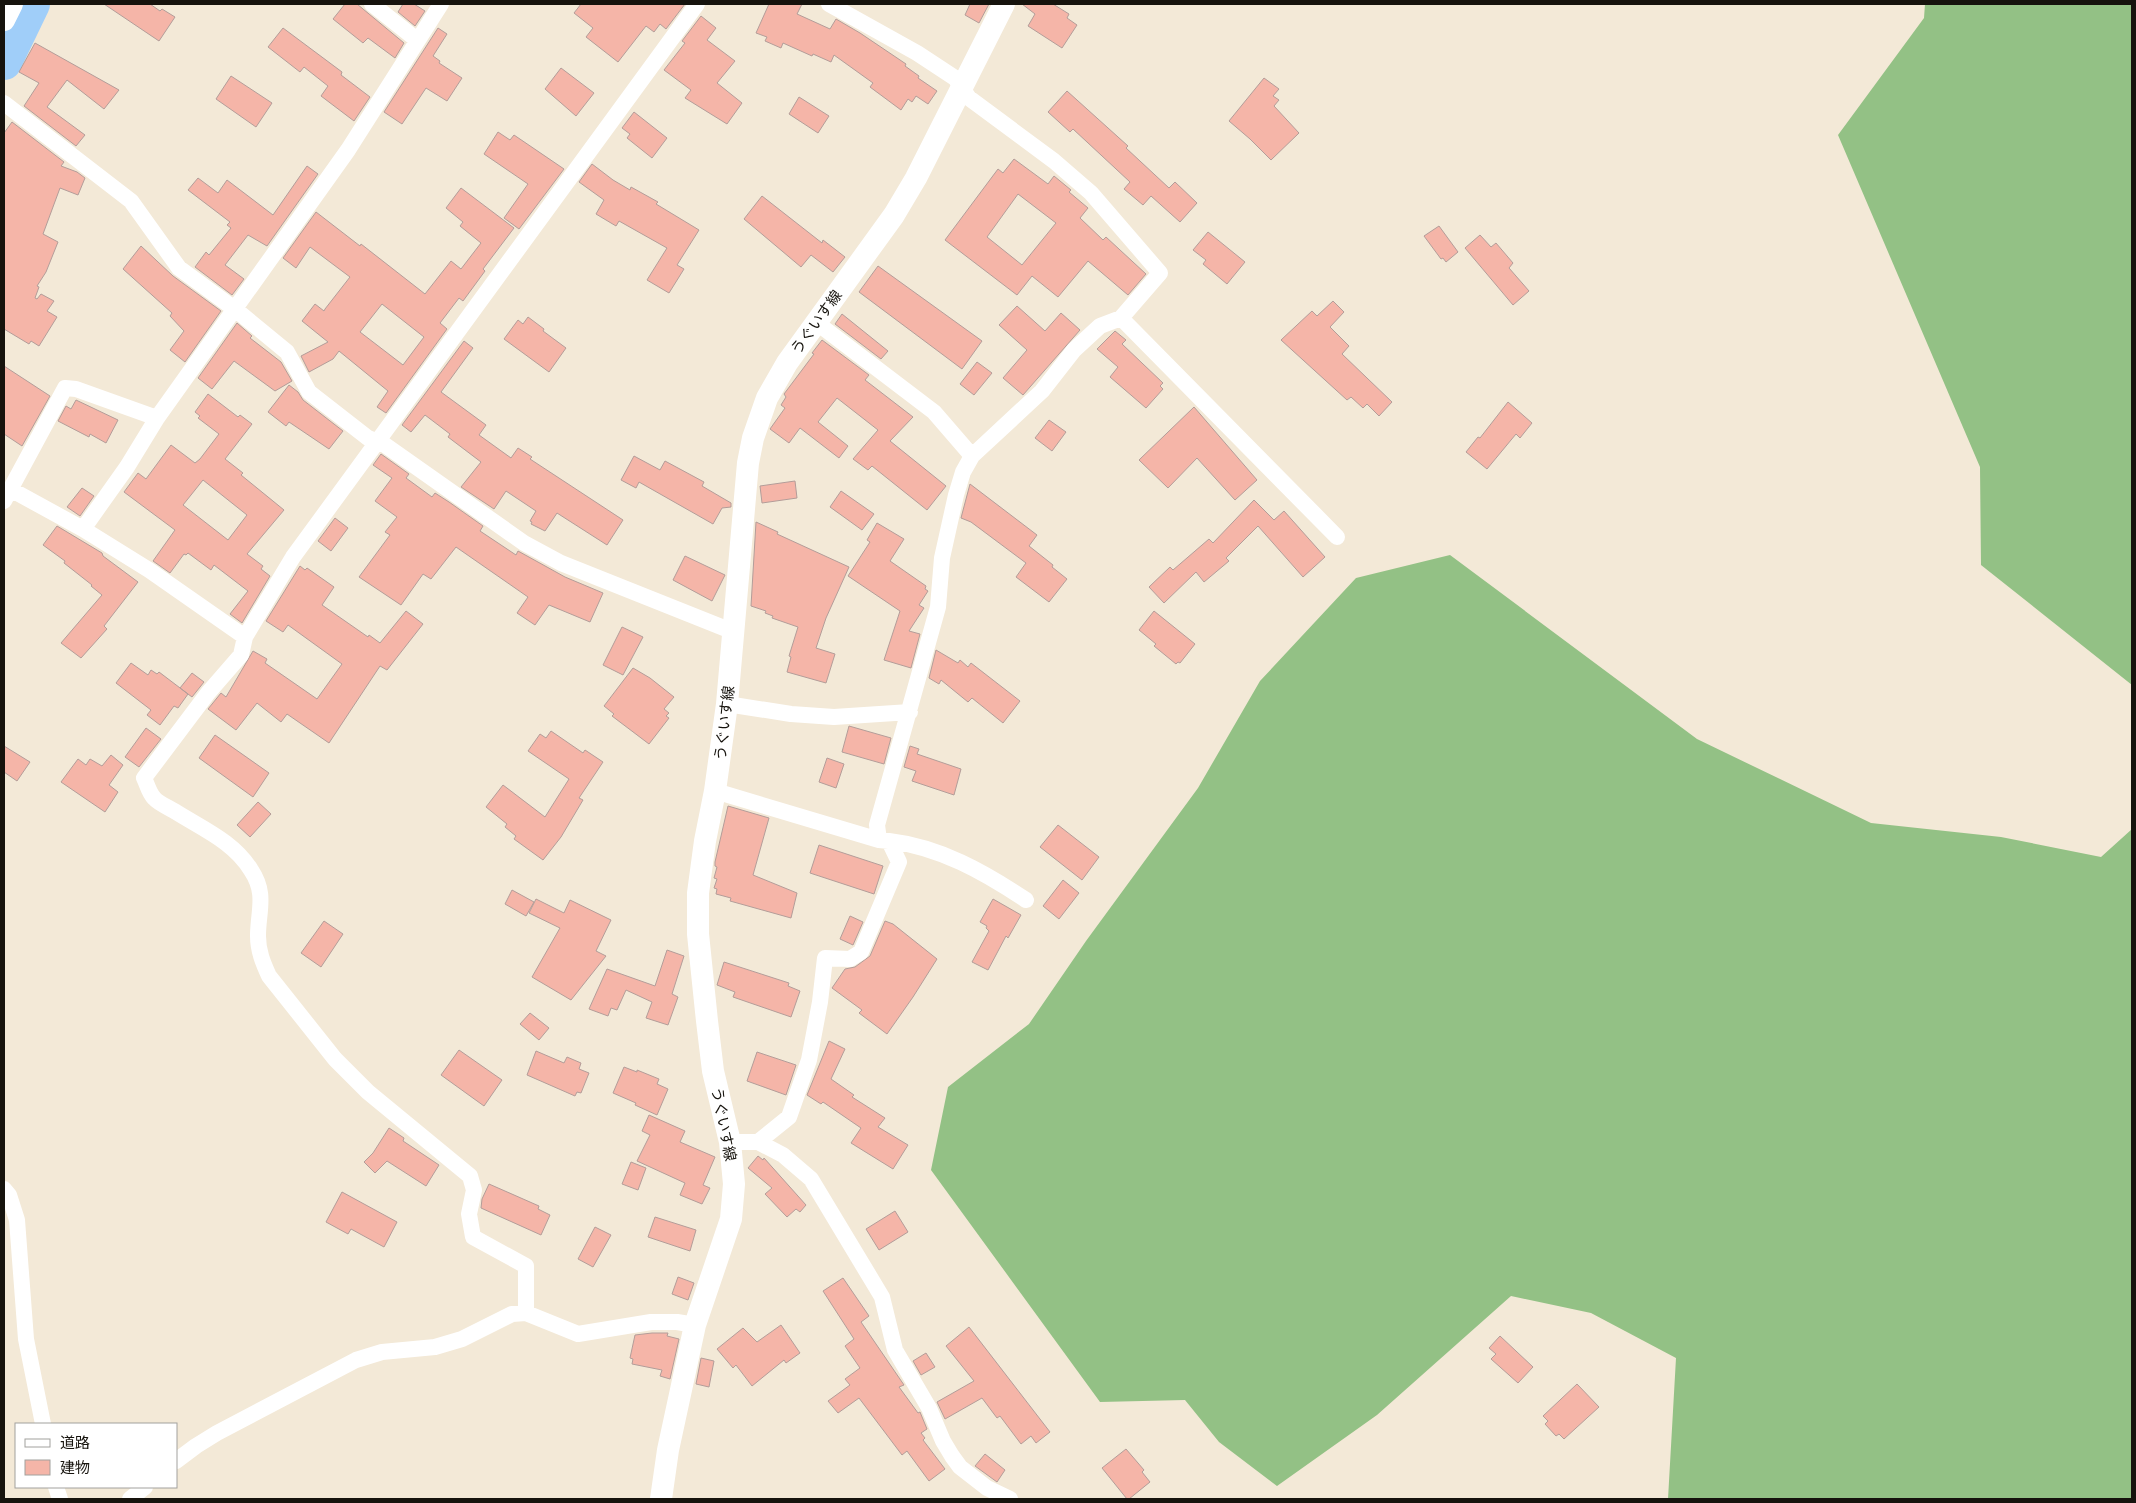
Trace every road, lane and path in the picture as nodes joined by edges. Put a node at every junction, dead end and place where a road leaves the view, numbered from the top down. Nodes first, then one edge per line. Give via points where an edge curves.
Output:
1 (12, 4) edge
2 (372, 4) edge
3 (441, 4) edge
4 (697, 4) edge
5 (829, 4) edge
6 (1004, 4) edge
7 (4, 20) edge
8 (417, 40) junction
9 (962, 88) junction
10 (4, 102) edge
11 (236, 310) junction
12 (1121, 318) junction
13 (817, 323) junction
14 (157, 418) junction
15 (378, 442) junction
16 (972, 456) junction
17 (7, 495) edge
18 (84, 529) junction
19 (1337, 537) dead end
20 (734, 632) junction
21 (246, 637) junction
22 (727, 704) junction
23 (910, 712) junction
24 (715, 791) junction
25 (884, 840) junction
26 (1026, 900) dead end
27 (730, 1142) junction
28 (758, 1142) junction
29 (4, 1189) edge
30 (526, 1313) junction
31 (696, 1325) junction
32 (43, 1423) edge
33 (178, 1460) edge
34 (144, 1488) edge
35 (130, 1499) edge
36 (660, 1499) edge
37 (1010, 1499) edge

1 - 7 street
2 - 8 street
3 - 8 street
4 - 15 street
5 - 9 street via 917,53 956,78
6 - 9 street, うぐいす線
8 - 11 street via 348,150
9 - 12 street via 969,98 1054,161 1091,193 1160,273
9 - 13 street, うぐいす線 via 894,215
10 - 11 street via 131,201 179,268
11 - 14 street
11 - 15 street via 286,352 309,392 368,438
12 - 16 street via 1100,326 1074,350 1042,391
12 - 19 street
13 - 16 street via 934,412
13 - 20 street, うぐいす線 via 787,363 767,398 752,438
14 - 17 street via 65,388
14 - 18 street
15 - 20 street via 532,547 561,562
15 - 21 street via 293,557
16 - 23 street via 956,495 942,558 938,607
17 - 18 street
18 - 21 street
20 - 22 street, うぐいす線
21 - 30 street via 241,656 208,693 144,778 154,798 228,844 253,871 260,889 262,908 258,935 260,949 269,976 335,1059 368,1092 470,1176 474,1190 469,1214 474,1237 526,1266
22 - 23 street via 834,717
22 - 24 street, うぐいす線
23 - 25 street via 877,825
24 - 25 street
24 - 27 street, うぐいす線 via 698,892 698,934 713,1071
25 - 26 street via 912,843 944,854
25 - 28 street via 899,862 861,952 850,959 825,958 809,1060 789,1117
27 - 28 street
27 - 31 street, うぐいす線 via 734,1184 731,1219
28 - 37 street via 783,1155 811,1179 882,1297 896,1350 952,1456 987,1488
29 - 32 street via 17,1220 26,1338
30 - 31 street via 578,1334 651,1322
30 - 33 street via 512,1314 462,1339 435,1347 389,1351 356,1360 217,1433
31 - 36 street, うぐいす線
34 - 35 street

